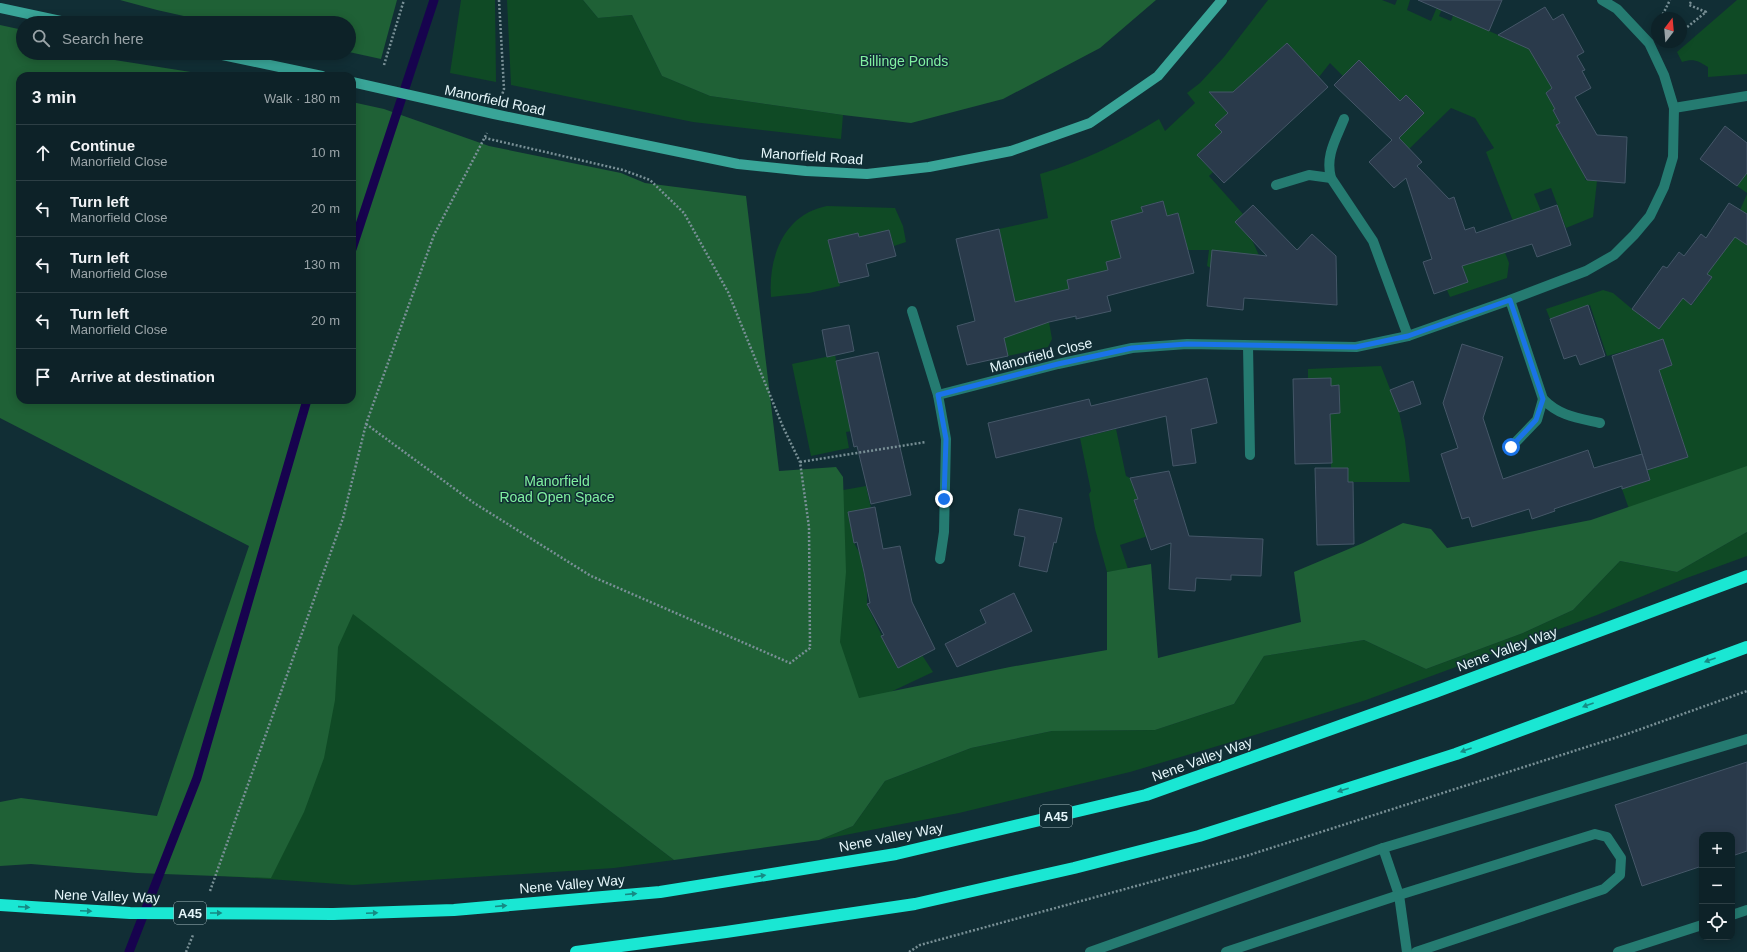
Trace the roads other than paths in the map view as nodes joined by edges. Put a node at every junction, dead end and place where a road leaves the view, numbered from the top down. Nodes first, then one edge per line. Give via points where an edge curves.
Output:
1 (1222, 0) edge
2 (1602, 0) edge
3 (0, 8) edge
4 (37, 16) edge
5 (246, 60) edge
6 (303, 72) edge
7 (356, 83) edge
8 (1747, 96) edge
9 (1674, 108) junction
10 (1344, 119) dead end
11 (1331, 178) junction
12 (1276, 186) dead end
13 (1510, 300) junction
14 (912, 311) dead end
15 (1408, 336) junction
16 (1248, 346) junction
17 (938, 395) junction
18 (1543, 399) junction
19 (1600, 423) dead end
20 (1511, 447) dead end
21 (1250, 455) dead end
22 (940, 559) dead end
23 (1747, 576) edge
24 (1747, 647) edge
25 (1747, 739) edge
26 (1383, 848) junction
27 (1399, 895) junction
28 (0, 905) edge
29 (1747, 910) edge
30 (1735, 914) edge
31 (1699, 926) edge
32 (576, 952) edge
33 (1090, 952) edge
34 (1226, 952) edge
35 (1407, 952) edge
36 (1416, 952) edge
37 (1618, 952) edge

1 - 7 street, Manorfield Road via 1158,76 1090,123 1011,152 928,167 867,174 738,164
2 - 9 street, Manorfield Close via 1617,9 1649,43 1664,75
3 - 4 street
5 - 6 street
8 - 9 street
9 - 13 street, Manorfield Close via 1673,157 1664,187 1650,216 1634,235 1614,255 1586,271
10 - 11 street via 1330,153 1328,166
11 - 12 street via 1309,175
11 - 15 street via 1373,241
13 - 15 street, Manorfield Close
13 - 18 street
14 - 17 street
15 - 16 street, Manorfield Close via 1356,347
16 - 17 street, Manorfield Close via 1187,344 1132,348
16 - 21 street
17 - 22 street via 946,439 944,532
18 - 19 street via 1551,408 1562,414
18 - 20 street via 1536,420
28 -> 23 highway, Nene Valley Way / A45, bridge via 130,913 333,914 454,910 660,892 896,854 1146,795
24 -> 32 highway via 1456,754 1199,836 1074,868 915,904
25 - 26 street
26 - 27 street
26 - 33 street
27 - 34 street
27 - 35 street
27 - 36 street via 1595,834 1607,837 1621,858 1620,875 1604,889
29 - 30 street
31 - 37 street

